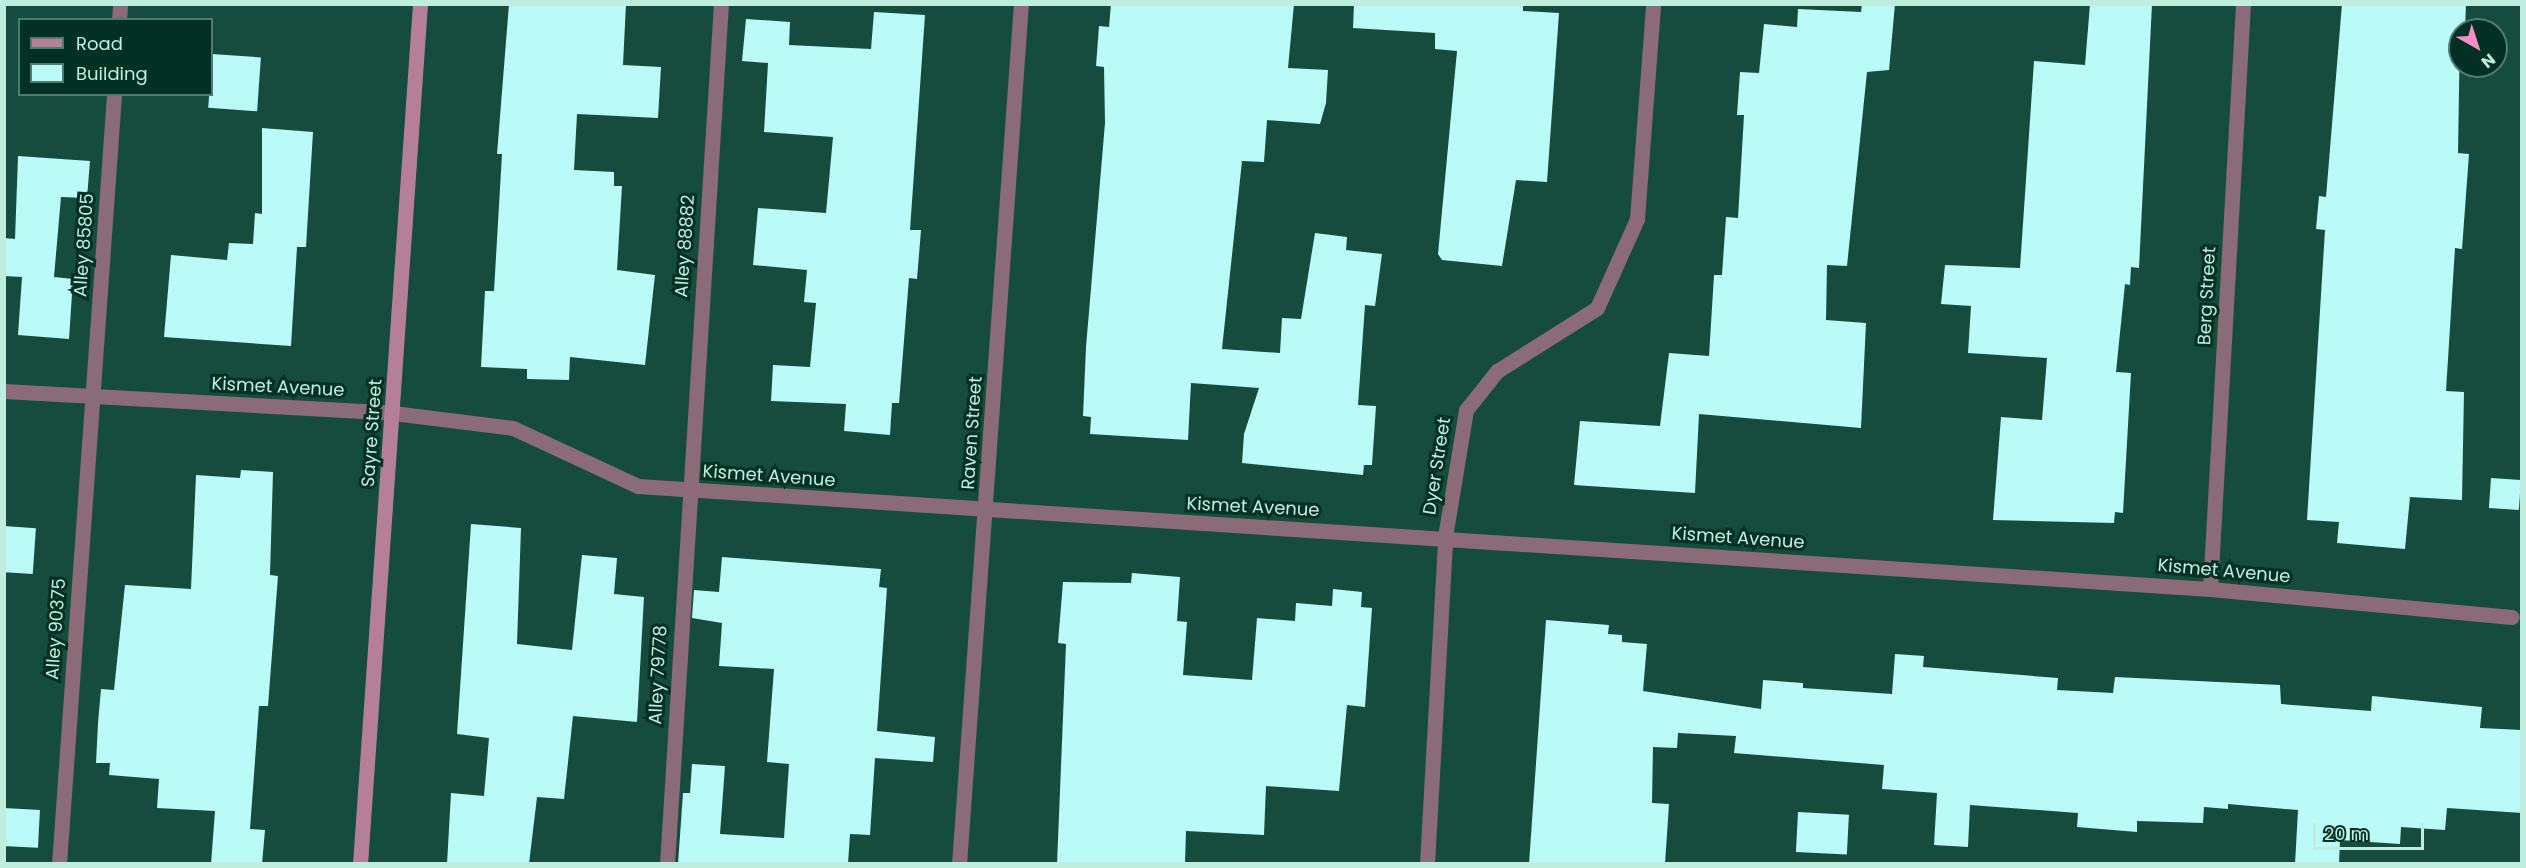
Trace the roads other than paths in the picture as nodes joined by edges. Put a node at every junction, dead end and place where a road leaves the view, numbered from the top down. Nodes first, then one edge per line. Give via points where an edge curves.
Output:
1 (420, 4) edge
2 (721, 4) edge
3 (1022, 4) edge
4 (1653, 4) edge
5 (2243, 4) edge
6 (114, 96) edge
7 (4, 391) edge
8 (92, 398) junction
9 (393, 413) junction
10 (689, 489) junction
11 (986, 512) junction
12 (1445, 537) junction
13 (2210, 589) junction
14 (2512, 617) dead end
15 (59, 864) edge
16 (360, 864) edge
17 (667, 864) edge
18 (959, 864) edge
19 (1428, 864) edge

1 - 9 street, Sayre Street
2 - 10 street, Alley 88882
3 - 11 street, Raven Street
4 - 12 street, Dyer Street via 1637,219 1597,308 1497,371 1466,410
5 - 13 street, Berg Street
6 - 8 street, Alley 85805
7 - 8 street, Kismet Avenue
8 - 9 street, Kismet Avenue
8 - 15 street, Alley 90375
9 - 10 street, Kismet Avenue via 513,428 638,486
9 - 16 street, Sayre Street
10 - 11 street, Kismet Avenue
10 - 17 street, Alley 79778
11 - 12 street, Kismet Avenue
11 - 18 street, Raven Street
12 - 13 street, Kismet Avenue
12 - 19 street, Dyer Street
13 - 14 street, Kismet Avenue

